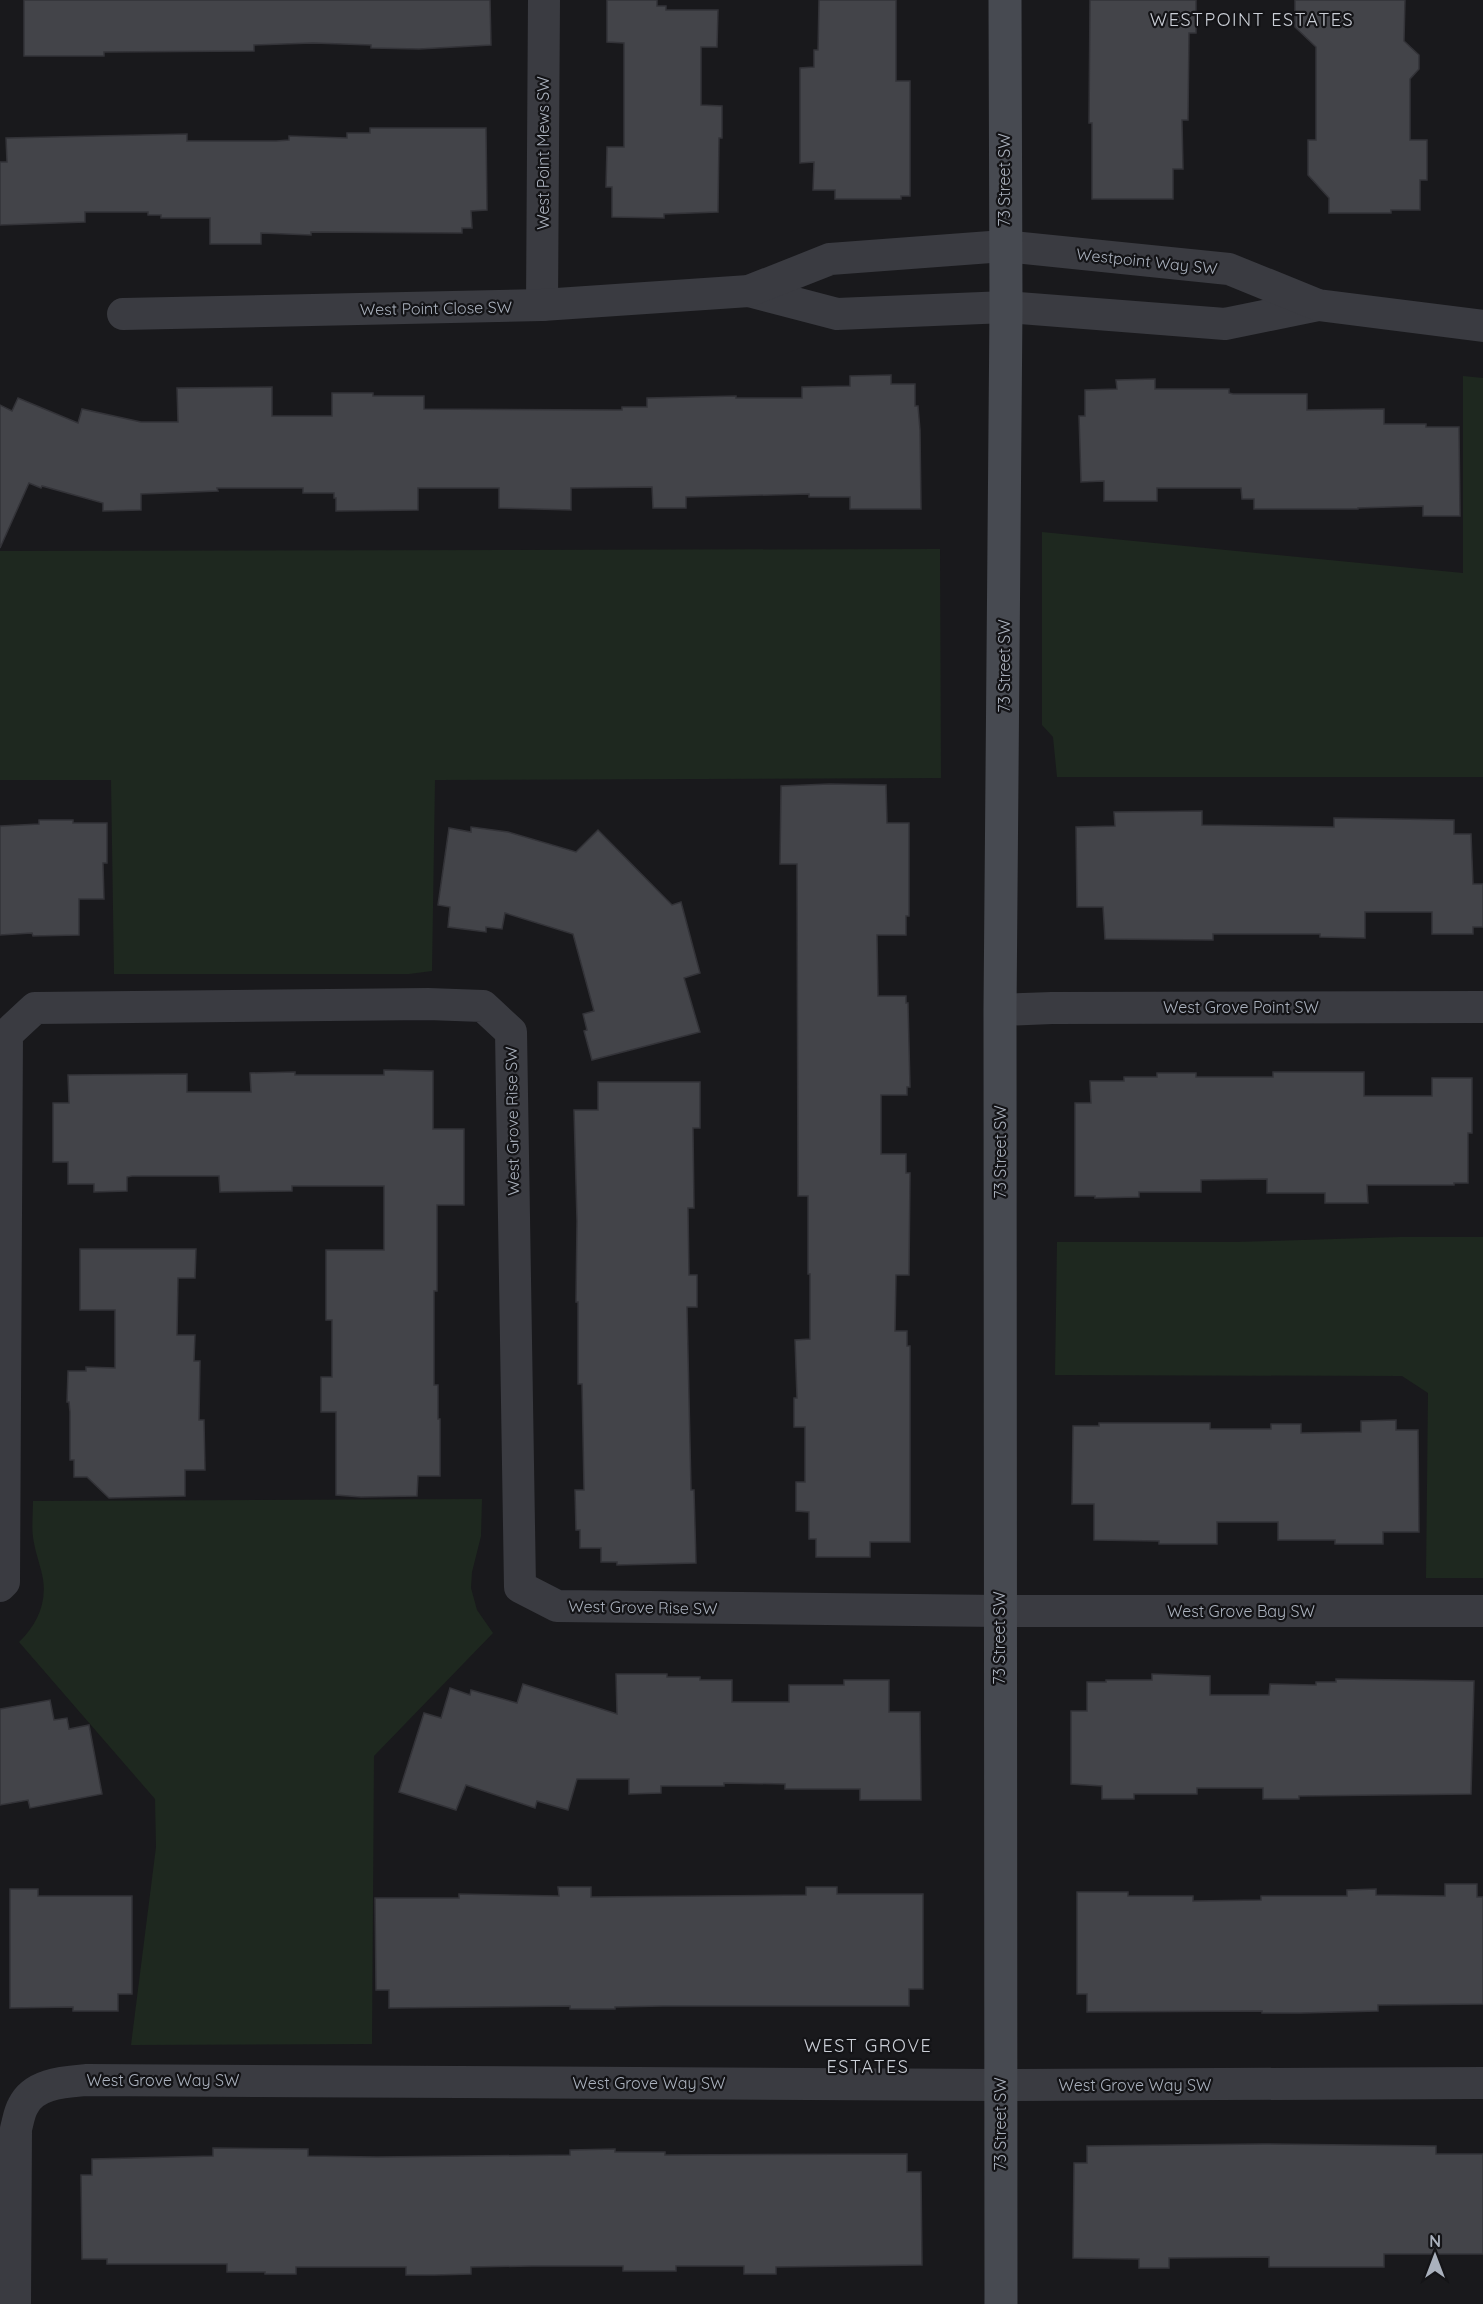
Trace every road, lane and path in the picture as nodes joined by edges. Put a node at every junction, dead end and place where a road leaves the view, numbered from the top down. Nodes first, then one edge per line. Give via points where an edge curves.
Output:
1 (544, 0) edge
2 (1005, 0) edge
3 (1004, 246) junction
4 (748, 291) junction
5 (542, 305) junction
6 (1318, 305) junction
7 (1006, 307) junction
8 (123, 314) dead end
9 (1483, 326) edge
10 (1483, 1007) edge
11 (1000, 1010) junction
12 (0, 1586) edge
13 (999, 1611) junction
14 (1483, 1611) edge
15 (1483, 2083) edge
16 (1000, 2085) junction
17 (15, 2304) edge
18 (1001, 2304) edge

1 - 5 street, West Point Mews SW
2 - 3 street, 73 Street SW
3 - 4 street, West Point Close SW via 830,260
3 - 6 street, Westpoint Way SW via 1229,269
3 - 7 street, 73 Street SW
4 - 5 street, West Point Close SW
4 - 7 street, West Point Close SW via 837,314
5 - 8 street, West Point Close SW
6 - 7 street, Westpoint Way SW via 1225,324
6 - 9 street, Westpoint Way SW
7 - 11 street, 73 Street SW
10 - 11 street, West Grove Point SW
11 - 13 street, 73 Street SW
12 - 13 street, West Grove Rise SW via 4,1582 8,1034 35,1008 428,1004 483,1006 511,1032 520,1587 557,1606
13 - 14 street, West Grove Bay SW
13 - 16 street, 73 Street SW
15 - 16 street, West Grove Way SW
16 - 17 street, West Grove Way SW via 64,2082 36,2090 23,2105 16,2129
16 - 18 street, 73 Street SW

